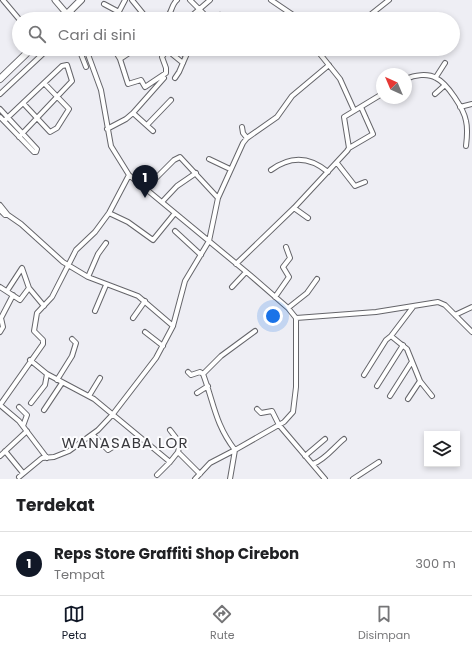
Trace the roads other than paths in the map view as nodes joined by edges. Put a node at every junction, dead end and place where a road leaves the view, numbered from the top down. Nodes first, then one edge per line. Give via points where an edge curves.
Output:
1 (3, 0) edge
2 (55, 0) edge
3 (81, 0) edge
4 (125, 0) edge
5 (132, 0) edge
6 (177, 0) edge
7 (190, 0) edge
8 (210, 0) edge
9 (271, 0) edge
10 (390, 0) edge
11 (104, 4) dead end
12 (198, 10) junction
13 (13, 12) edge
14 (69, 12) joint
15 (119, 12) joint
16 (142, 12) edge
17 (171, 12) edge
18 (200, 12) edge
19 (289, 12) edge
20 (374, 12) edge
21 (24, 56) edge
22 (41, 56) edge
23 (82, 56) edge
24 (89, 56) edge
25 (118, 56) edge
26 (125, 56) edge
27 (163, 56) edge
28 (174, 56) edge
29 (186, 56) edge
30 (322, 56) edge
31 (120, 60) junction
32 (183, 63) junction
33 (444, 63) dead end
34 (329, 65) junction
35 (86, 67) dead end
36 (412, 77) edge
37 (436, 77) junction
38 (164, 78) dead end
39 (175, 78) dead end
40 (0, 79) edge
41 (44, 83) junction
42 (445, 85) junction
43 (0, 94) edge
44 (435, 94) dead end
45 (57, 95) junction
46 (376, 98) edge
47 (171, 100) dead end
48 (23, 103) junction
49 (472, 104) edge
50 (361, 107) junction
51 (460, 107) junction
52 (0, 110) edge
53 (354, 110) junction
54 (133, 113) junction
55 (0, 117) edge
56 (37, 118) junction
57 (6, 120) junction
58 (472, 122) edge
59 (467, 123) junction
60 (147, 125) junction
61 (242, 127) dead end
62 (107, 129) junction
63 (153, 131) dead end
64 (247, 138) junction
65 (466, 146) dead end
66 (349, 148) junction
67 (209, 159) dead end
68 (337, 162) junction
69 (230, 169) junction
70 (270, 170) dead end
71 (328, 172) junction
72 (196, 173) junction
73 (129, 175) junction
74 (365, 182) dead end
75 (146, 188) junction
76 (218, 198) junction
77 (162, 202) junction
78 (0, 205) edge
79 (294, 208) junction
80 (0, 210) edge
81 (109, 213) junction
82 (175, 213) junction
83 (8, 215) junction
84 (308, 218) dead end
85 (175, 231) dead end
86 (209, 241) junction
87 (106, 242) dead end
88 (286, 247) dead end
89 (201, 255) junction
90 (236, 264) junction
91 (68, 265) junction
92 (246, 272) junction
93 (88, 277) junction
94 (318, 279) dead end
95 (106, 285) junction
96 (0, 287) edge
97 (232, 287) dead end
98 (29, 288) junction
99 (6, 291) junction
100 (13, 295) junction
101 (275, 297) junction
102 (145, 302) junction
103 (44, 306) junction
104 (411, 307) junction
105 (472, 307) edge
106 (288, 308) junction
107 (95, 311) dead end
108 (456, 315) junction
109 (133, 318) dead end
110 (296, 318) junction
111 (173, 326) junction
112 (0, 332) edge
113 (145, 332) dead end
114 (255, 332) dead end
115 (472, 332) edge
116 (391, 336) junction
117 (72, 339) dead end
118 (403, 345) junction
119 (163, 346) junction
120 (30, 360) junction
121 (411, 364) junction
122 (188, 372) dead end
123 (47, 374) junction
124 (203, 374) junction
125 (364, 375) dead end
126 (100, 378) dead end
127 (57, 380) junction
128 (420, 381) junction
129 (62, 383) junction
130 (208, 386) junction
131 (377, 386) dead end
132 (197, 393) dead end
133 (90, 396) junction
134 (390, 396) dead end
135 (432, 396) dead end
136 (408, 399) dead end
137 (32, 403) dead end
138 (0, 405) edge
139 (19, 406) dead end
140 (257, 409) dead end
141 (44, 410) dead end
142 (113, 414) junction
143 (279, 425) junction
144 (23, 426) junction
145 (26, 430) junction
146 (170, 430) dead end
147 (93, 435) junction
148 (325, 439) dead end
149 (344, 439) dead end
150 (116, 445) dead end
151 (235, 450) junction
152 (5, 451) junction
153 (178, 452) junction
154 (0, 456) edge
155 (305, 456) junction
156 (47, 458) junction
157 (170, 462) junction
158 (379, 462) dead end
159 (313, 464) junction
160 (23, 474) junction
161 (200, 474) junction
162 (157, 475) dead end
163 (18, 477) dead end
164 (195, 479) edge
165 (230, 479) edge
166 (325, 479) edge
167 (353, 479) edge

1 - 13 street
2 - 14 street
3 - 14 main road
4 - 15 street
5 - 16 street
6 - 17 street
7 - 12 street
8 - 12 street
9 - 19 street
10 - 20 street
11 - 15 street
12 - 18 street
21 - 40 main road
22 - 43 street
23 - 35 street
24 - 62 street via 101,90
25 - 31 street
26 - 31 street
27 - 31 street via 166,73 147,87 139,80 128,84
28 - 32 street
29 - 32 street
30 - 34 street
32 - 39 street
33 - 37 street
34 - 53 street via 340,79
34 - 64 street via 292,96 277,117
36 - 37 street
37 - 42 street
38 - 54 street
41 - 45 street
41 - 45 street via 62,66 67,65 72,81
41 - 48 street
42 - 44 street
42 - 51 street
45 - 56 street
45 - 56 street via 69,109 57,128 50,132
46 - 50 street
47 - 60 street
48 - 56 street
48 - 57 street
49 - 51 street
50 - 53 street
50 - 66 street via 373,134
51 - 59 street
52 - 57 street
53 - 66 street via 343,119
54 - 60 street
54 - 62 street
55 - 57 street
56 - 57 street via 21,135
58 - 59 street
59 - 65 street
60 - 63 street
61 - 64 street
62 - 73 street via 113,151
64 - 69 street
66 - 68 street
67 - 69 street
68 - 71 street
68 - 74 street via 355,186
69 - 76 street
70 - 71 street via 281,162 296,159 317,164
71 - 79 street
72 - 75 street via 179,156
72 - 76 street
72 - 77 street via 175,188
73 - 75 street
73 - 81 street
75 - 77 street
76 - 86 street
77 - 82 street
78 - 83 street
79 - 84 street
79 - 90 street
80 - 83 street
81 - 82 street via 128,222 153,240
81 - 91 street via 76,250
82 - 86 street
83 - 91 street
85 - 89 street
86 - 89 street
86 - 90 street
87 - 93 street
88 - 101 street via 290,258 283,267 289,277
89 - 111 street via 185,281
90 - 92 street
91 - 93 street
91 - 103 street via 52,297
92 - 97 street
92 - 101 street
93 - 95 street
94 - 106 street via 308,292
95 - 102 street via 131,293
95 - 107 street
96 - 99 street
98 - 99 street via 22,268
98 - 100 street via 21,299
98 - 103 street
99 - 100 street
100 - 112 street via 1,318 3,327
101 - 106 street
102 - 109 street
102 - 111 street
103 - 120 street via 36,314 34,331 44,344
104 - 108 street via 438,302
104 - 110 street
104 - 116 street
105 - 108 street
106 - 110 street
108 - 115 street
110 - 143 street via 295,408 289,418
111 - 119 street
113 - 119 street
114 - 124 street via 220,356
116 - 118 street
116 - 125 street
117 - 127 street via 76,343 74,352
118 - 121 street via 407,349
118 - 131 street
119 - 142 street
120 - 123 street
120 - 138 street
121 - 128 street
121 - 134 street
122 - 124 street via 191,375 200,372
123 - 127 street
123 - 137 street via 45,385
124 - 130 street
126 - 133 street
127 - 129 street
128 - 135 street
128 - 136 street
129 - 133 street
129 - 141 street
130 - 132 street
130 - 151 street via 216,418 224,436
133 - 142 street
138 - 144 street
139 - 144 street via 28,416
140 - 143 street via 261,413 272,411
142 - 147 street
142 - 157 street
143 - 151 street
143 - 155 street
144 - 145 street
145 - 152 street
145 - 156 street
146 - 153 street via 180,443
147 - 150 street via 108,450
147 - 156 street via 69,451
148 - 155 street
149 - 159 street via 330,450 321,462
151 - 161 street via 210,463
151 - 165 street
152 - 154 street
152 - 160 street
153 - 157 street
153 - 161 street
155 - 159 street
156 - 160 street via 41,459
157 - 162 street
158 - 167 street
159 - 166 street
160 - 163 street
161 - 164 street

